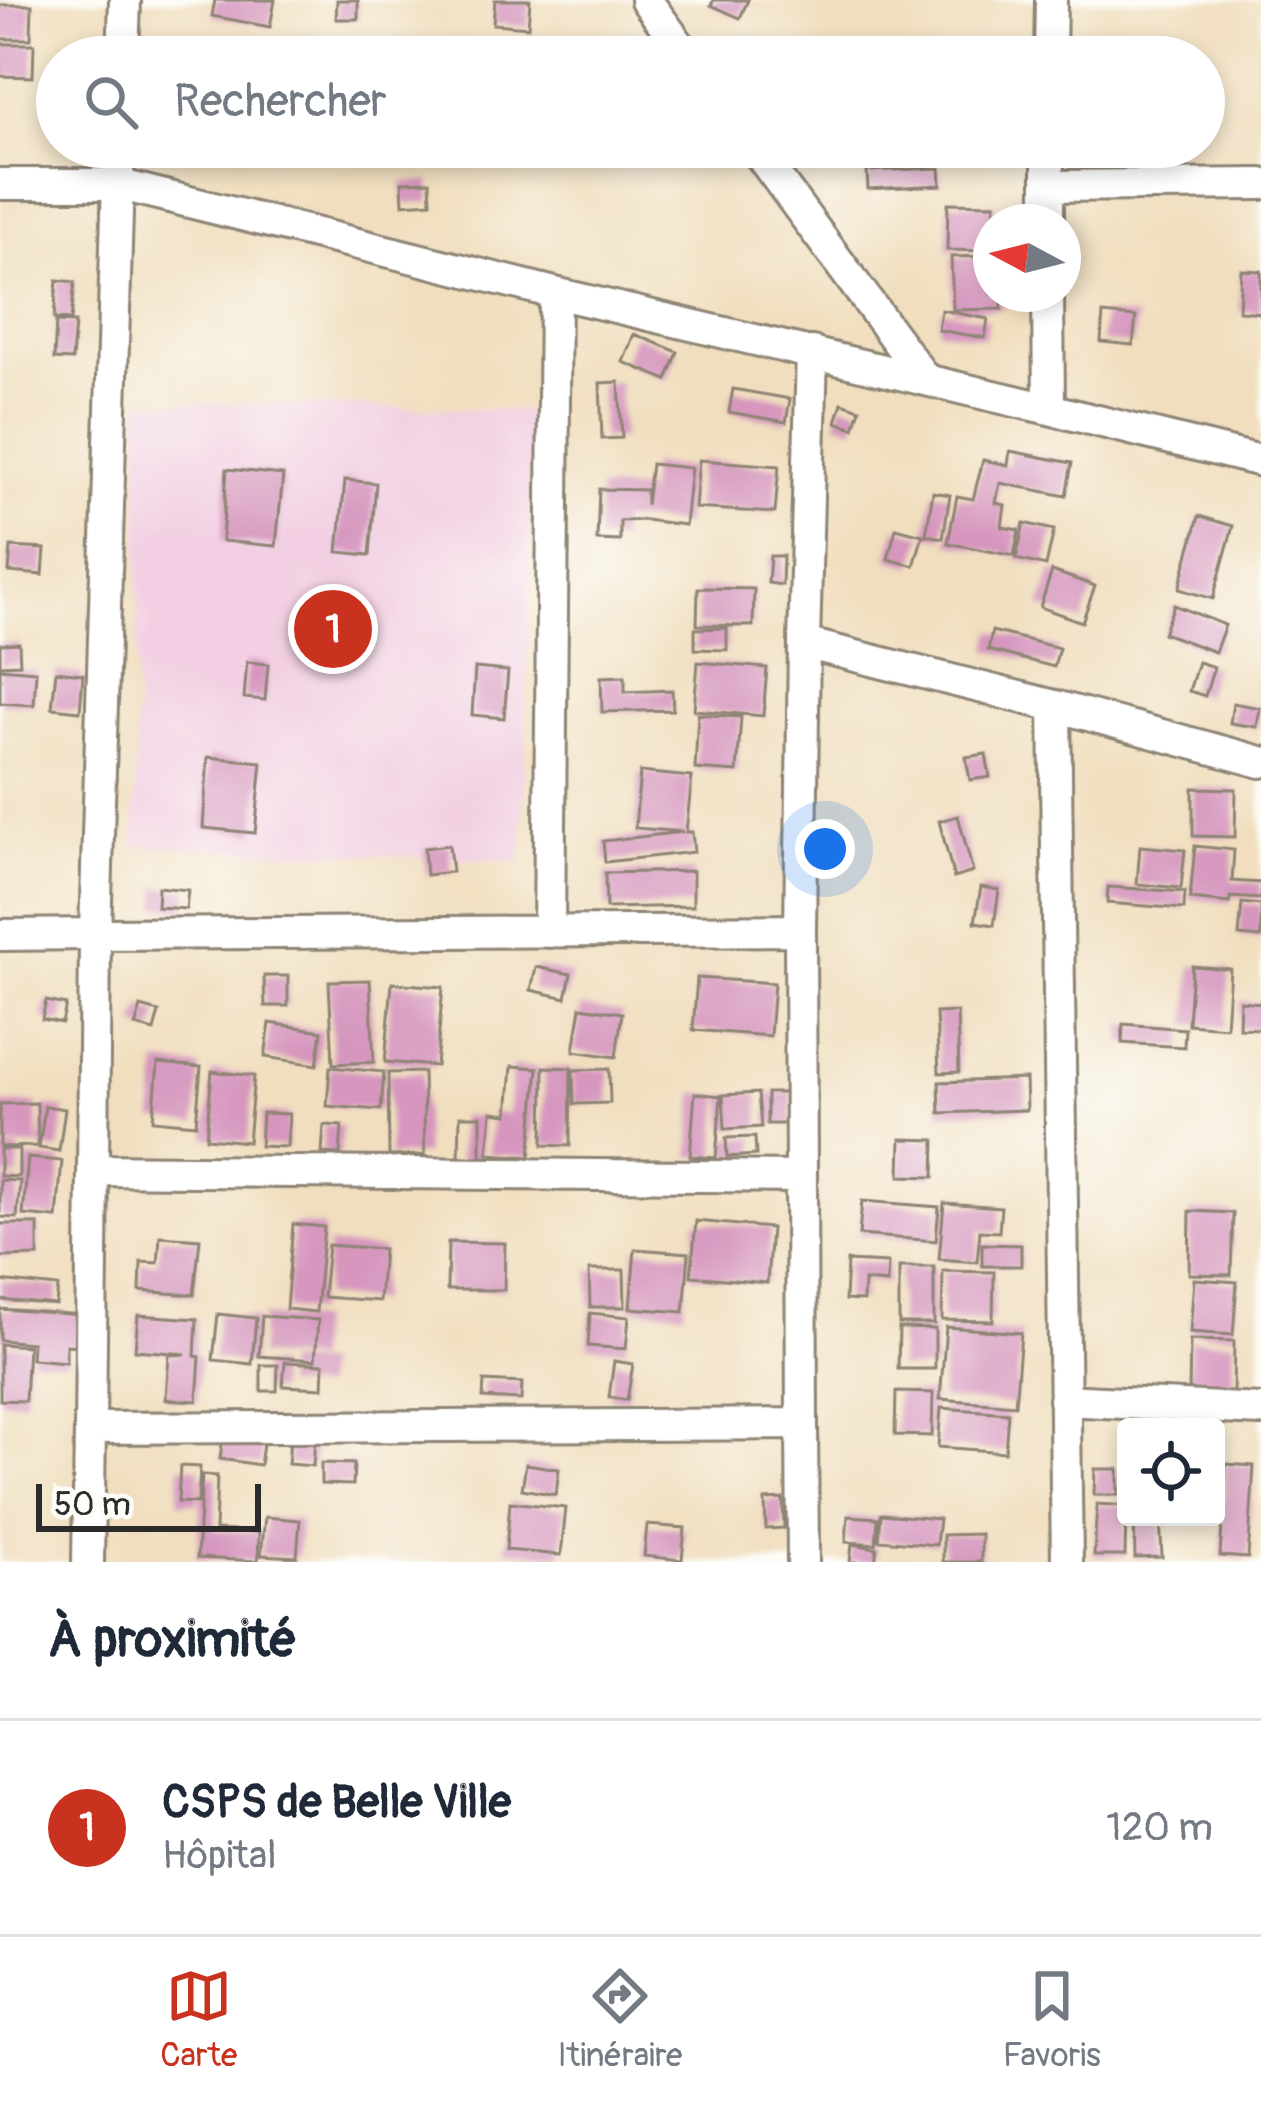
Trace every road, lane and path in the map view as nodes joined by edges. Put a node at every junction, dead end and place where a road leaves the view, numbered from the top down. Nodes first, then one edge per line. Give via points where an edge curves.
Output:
1 (125, 0) edge
2 (646, 0) edge
3 (1051, 0) edge
4 (124, 36) edge
5 (673, 36) edge
6 (1050, 36) edge
7 (118, 168) edge
8 (769, 168) edge
9 (1048, 168) edge
10 (0, 184) edge
11 (117, 184) junction
12 (1261, 184) edge
13 (1048, 186) junction
14 (1048, 204) edge
15 (555, 293) junction
16 (1048, 312) edge
17 (812, 352) junction
18 (925, 380) junction
19 (1049, 410) junction
20 (1261, 461) edge
21 (804, 644) junction
22 (1055, 706) junction
23 (1261, 762) edge
24 (800, 930) junction
25 (549, 932) junction
26 (0, 934) edge
27 (95, 934) junction
28 (93, 1170) junction
29 (801, 1177) junction
30 (1064, 1400) junction
31 (1261, 1410) edge
32 (802, 1424) junction
33 (89, 1428) junction
34 (88, 1562) edge
35 (803, 1562) edge
36 (1067, 1562) edge

1 - 4 street
2 - 5 street
3 - 6 street
7 - 11 street
8 - 18 street
9 - 13 street
10 - 11 street
11 - 15 street
11 - 27 street
12 - 13 street
13 - 14 street
15 - 17 street
15 - 25 street
16 - 19 street
17 - 18 street
17 - 21 street
18 - 19 street
19 - 20 street
21 - 22 street
21 - 24 street
22 - 23 street
22 - 30 street
24 - 25 street
24 - 29 street
25 - 27 street
26 - 27 street
27 - 28 street
28 - 29 street
28 - 33 street
29 - 32 street
30 - 31 street
30 - 36 street
32 - 33 street
32 - 35 street
33 - 34 street

